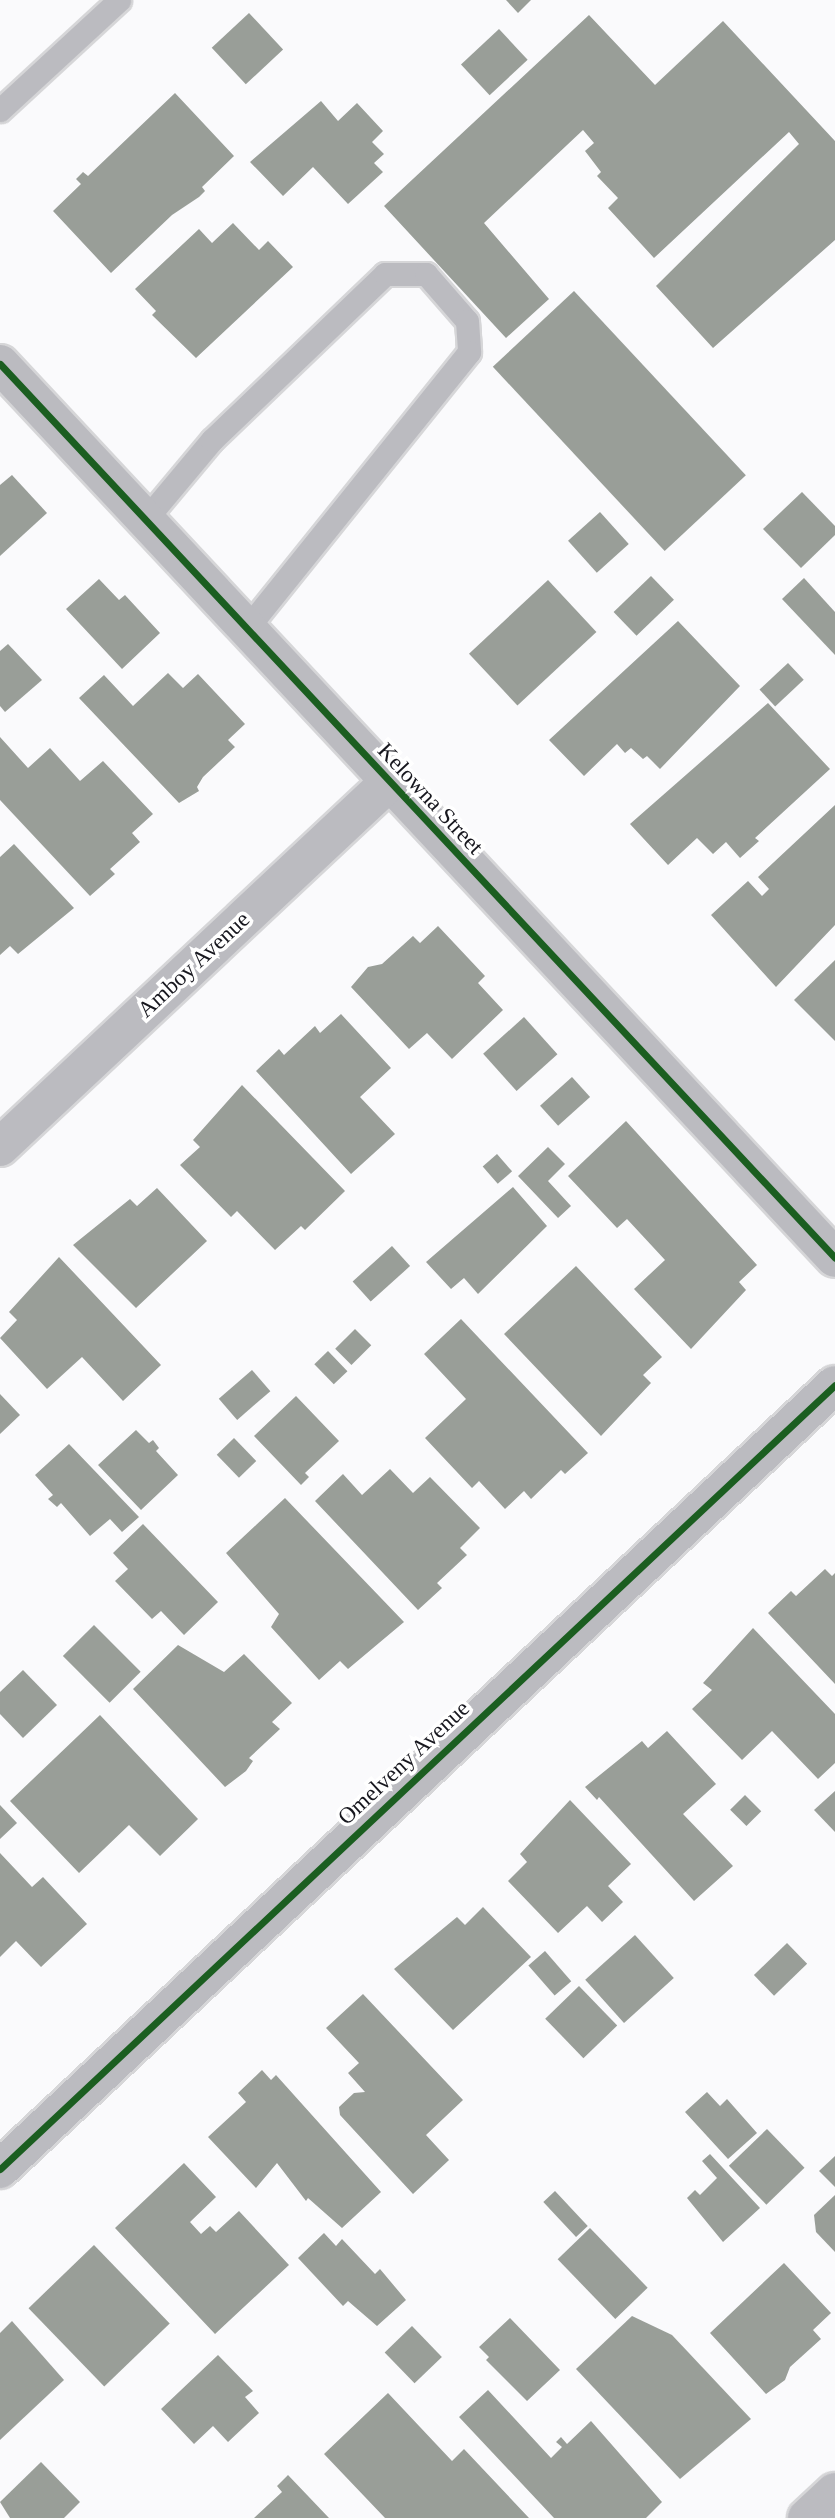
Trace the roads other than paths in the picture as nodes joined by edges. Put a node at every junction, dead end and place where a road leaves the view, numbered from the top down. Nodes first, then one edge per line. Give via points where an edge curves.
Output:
1 (119, 0) edge
2 (0, 110) edge
3 (0, 363) edge
4 (145, 520) junction
5 (246, 629) junction
6 (388, 783) junction
7 (0, 1147) edge
8 (835, 1258) edge
9 (835, 1385) edge
10 (0, 2169) edge
11 (835, 2492) edge
12 (807, 2518) edge

1 - 2 lane
3 - 4 street, Kelowna Street
4 - 5 street, Kelowna Street
4 - 5 lane via 212,440 385,274 426,274 467,321 469,352
5 - 6 street, Kelowna Street
6 - 7 street, Amboy Avenue
6 - 8 street, Kelowna Street
9 - 10 street, Omelveny Avenue
11 - 12 street

